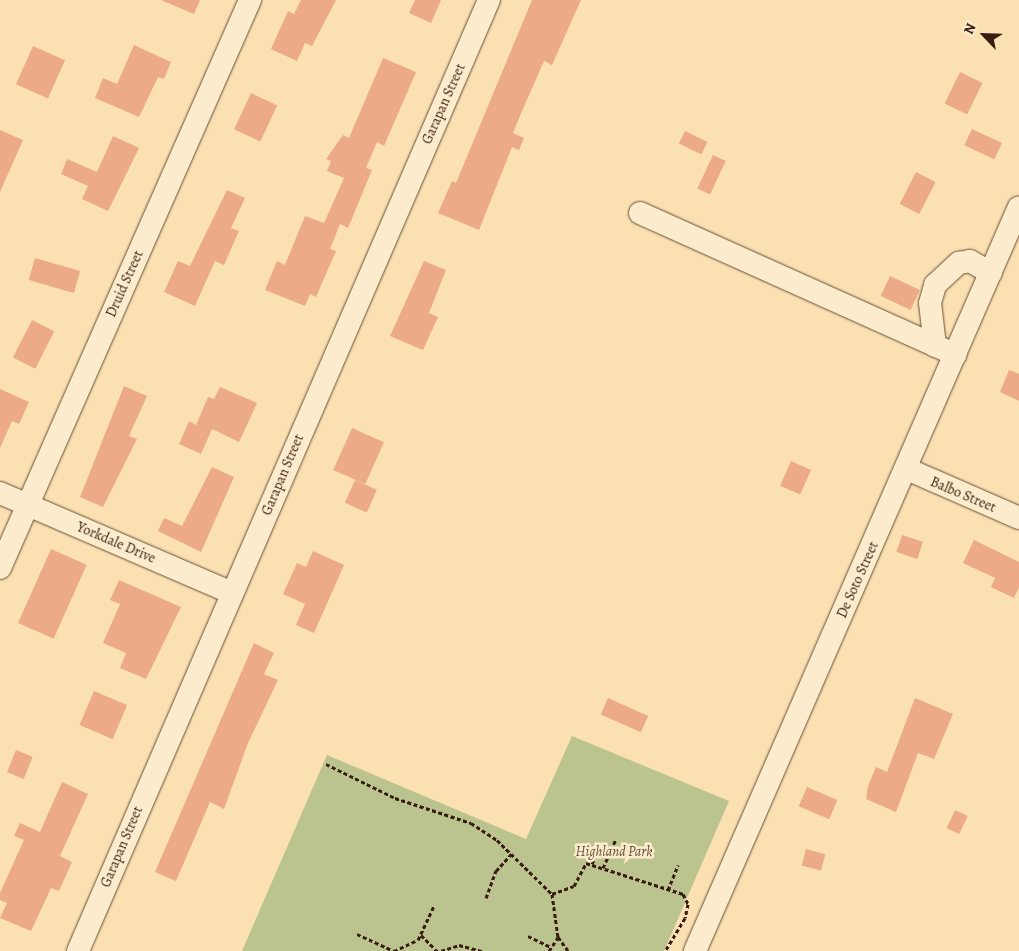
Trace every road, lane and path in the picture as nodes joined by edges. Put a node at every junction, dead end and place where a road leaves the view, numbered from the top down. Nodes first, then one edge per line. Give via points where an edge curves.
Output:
1 (250, 0) edge
2 (489, 0) edge
3 (1019, 208) edge
4 (640, 213) dead end
5 (991, 273) junction
6 (935, 346) junction
7 (956, 355) junction
8 (908, 469) junction
9 (0, 493) edge
10 (28, 505) junction
11 (1019, 518) edge
12 (0, 568) edge
13 (232, 593) junction
14 (326, 764) dead end
15 (616, 839) dead end
16 (600, 845) dead end
17 (512, 853) junction
18 (592, 864) junction
19 (678, 865) dead end
20 (604, 868) junction
21 (668, 890) junction
22 (552, 894) junction
23 (486, 898) dead end
24 (434, 905) dead end
25 (357, 934) dead end
26 (420, 935) junction
27 (528, 936) dead end
28 (558, 937) junction
29 (551, 946) junction
30 (78, 951) edge
31 (439, 951) edge
32 (482, 951) edge
33 (549, 951) edge
34 (568, 951) edge
35 (665, 951) edge
36 (695, 951) edge

1 - 10 street, Druid Street
2 - 13 street, Garapan Street
3 - 5 street, De Soto Street
4 - 6 street
5 - 6 street via 970,261 959,263 935,285 930,303
5 - 7 street, De Soto Street
6 - 7 street
7 - 8 street, De Soto Street
8 - 11 street, Balbo Street
8 - 36 street, De Soto Street
9 - 10 street, Yorkdale Drive
10 - 12 street, Druid Street
10 - 13 street, Yorkdale Drive
13 - 30 street, Garapan Street
14 - 17 path via 395,798 471,823
15 - 20 path
16 - 18 path
17 - 22 path
17 - 23 path via 496,871
18 - 20 path
18 - 22 path via 582,865 569,890
19 - 21 path
20 - 21 path
21 - 35 path via 683,894 688,904 683,922 668,939
22 - 28 path via 558,910
24 - 26 path
25 - 26 path via 394,951
26 - 31 path
27 - 29 path
28 - 29 path
28 - 34 path
29 - 33 path
31 - 32 path via 459,945

